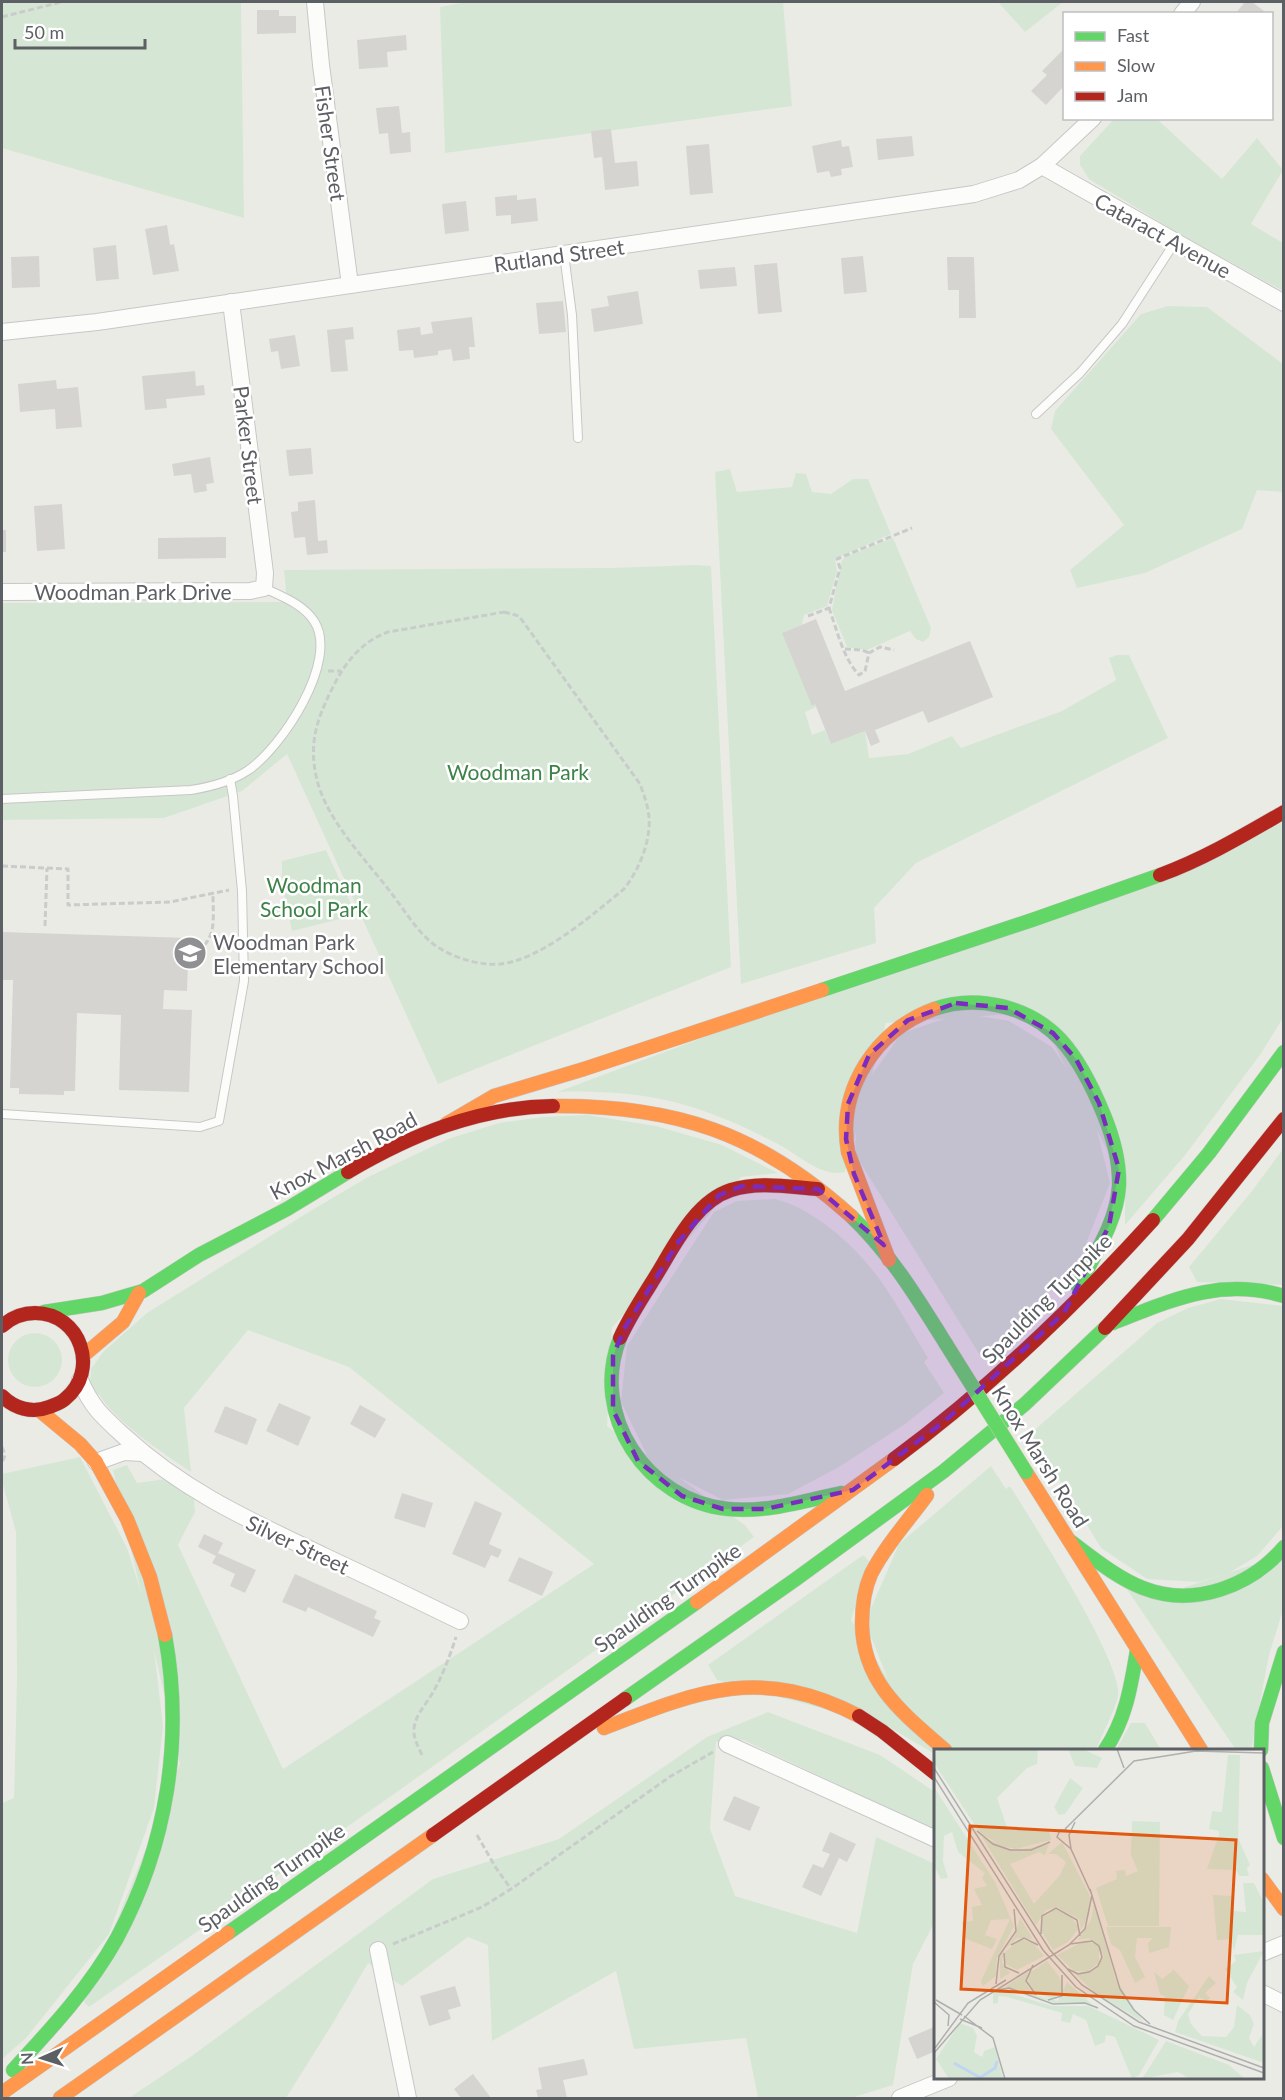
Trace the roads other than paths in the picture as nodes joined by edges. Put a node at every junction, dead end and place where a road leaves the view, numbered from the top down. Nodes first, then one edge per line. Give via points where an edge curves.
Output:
1 (315, 2) edge
2 (1091, 120) edge
3 (1042, 165) junction
4 (1175, 242) junction
5 (564, 254) junction
6 (350, 285) junction
7 (231, 302) junction
8 (1284, 303) edge
9 (2, 332) edge
10 (1036, 414) dead end
11 (578, 438) dead end
12 (264, 588) junction
13 (2, 591) edge
14 (230, 779) junction
15 (2, 799) edge
16 (1284, 812) edge
17 (1284, 1052) edge
18 (2, 1114) edge
19 (1284, 1119) edge
20 (446, 1124) junction
21 (818, 1189) junction
22 (889, 1260) junction
23 (139, 1293) junction
24 (1284, 1296) edge
25 (12, 1306) dead end
26 (39, 1312) junction
27 (1064, 1313) junction
28 (2, 1326) edge
29 (1107, 1326) junction
30 (84, 1355) junction
31 (80, 1380) junction
32 (2, 1396) edge
33 (15, 1406) junction
34 (2, 1410) edge
35 (39, 1410) junction
36 (143, 1453) junction
37 (96, 1462) junction
38 (944, 1471) junction
39 (853, 1490) junction
40 (1070, 1541) junction
41 (1284, 1547) edge
42 (460, 1620) road end
43 (1137, 1650) junction
44 (1284, 1652) edge
45 (566, 1742) junction
46 (727, 1744) road end
47 (944, 1749) edge
48 (1106, 1749) edge
49 (1200, 1749) edge
50 (1261, 1749) edge
51 (934, 1772) edge
52 (1264, 1772) edge
53 (1264, 1816) edge
54 (934, 1838) edge
55 (1284, 1838) edge
56 (1284, 1846) edge
57 (1264, 1880) edge
58 (1284, 1909) edge
59 (1284, 1944) edge
60 (378, 1950) road end
61 (1264, 1953) edge
62 (1264, 1994) edge
63 (1284, 2004) edge
64 (947, 2079) edge
65 (2, 2083) edge
66 (2, 2093) edge
67 (60, 2098) edge
68 (408, 2098) edge
69 (900, 2098) edge

1 - 6 street, Fisher Street
2 - 3 street, Rutland Street
3 - 4 street, Cataract Avenue
3 - 5 street, Rutland Street via 1019,180 974,194
4 - 8 street, Cataract Avenue
4 - 10 lane via 1122,324 1080,373
5 - 6 street, Rutland Street
5 - 11 lane via 572,315
6 - 7 street, Rutland Street
7 - 9 street, Rutland Street
7 - 12 street, Parker Street
12 - 13 street, Woodman Park Drive
12 - 14 lane via 304,610 314,621 319,634 320,662 284,735 259,763
14 - 15 lane via 191,790
14 - 18 lane via 242,891 244,981 219,1121 200,1127
16 - 20 main road via 1171,871 494,1096
17 - 27 main road, Spaulding Turnpike via 1172,1198
19 - 29 main road via 1188,1239
20 - 21 main road, Knox Marsh Road via 493,1112 542,1106 628,1108 724,1132 779,1161
20 - 23 main road, Knox Marsh Road via 395,1146
21 - 22 main road, Knox Marsh Road via 863,1228
21 - 39 main road via 742,1186 719,1195 698,1214 624,1329 613,1356 611,1393 616,1419 638,1461 682,1496 723,1509 748,1511
22 - 27 main road via 854,1173 846,1139 848,1104 860,1070 893,1029 923,1012 957,1003 1008,1008 1046,1027 1076,1059 1099,1103 1117,1154 1119,1185 1109,1226
22 - 40 main road, Knox Marsh Road, bridge
23 - 26 main road, Knox Marsh Road via 76,1309
23 - 30 main road, Knox Marsh Road via 123,1322
24 - 29 main road via 1242,1288 1206,1291
25 - 26 main road
26 - 28 main road via 17,1315
26 - 30 main road via 66,1323 81,1343
27 - 39 main road, Spaulding Turnpike via 945,1421
29 - 38 main road via 1025,1404
30 - 31 main road
31 - 35 main road via 59,1404
31 - 36 street, Silver Street via 97,1411
32 - 33 main road
33 - 34 lane
33 - 35 main road
35 - 37 main road
36 - 37 street via 124,1452
36 - 42 street, Silver Street via 232,1512
37 - 65 main road via 132,1528 161,1609 173,1694 171,1773 146,1875 116,1938 63,2016
38 - 45 main road
38 - 47 main road via 880,1558 870,1577 861,1625 867,1664 879,1685
39 - 66 main road, Spaulding Turnpike
40 - 41 main road via 1130,1582 1146,1589 1181,1594 1242,1582 1265,1568
40 - 43 main road, Knox Marsh Road
43 - 48 main road via 1126,1712
43 - 49 main road, Knox Marsh Road
44 - 50 main road via 1262,1723
45 - 51 main road via 692,1695 728,1688 782,1689 809,1694 862,1717
45 - 67 main road
46 - 54 street
52 - 55 main road
53 - 56 main road
57 - 58 main road
59 - 61 street
60 - 68 street
62 - 63 street
64 - 69 street

